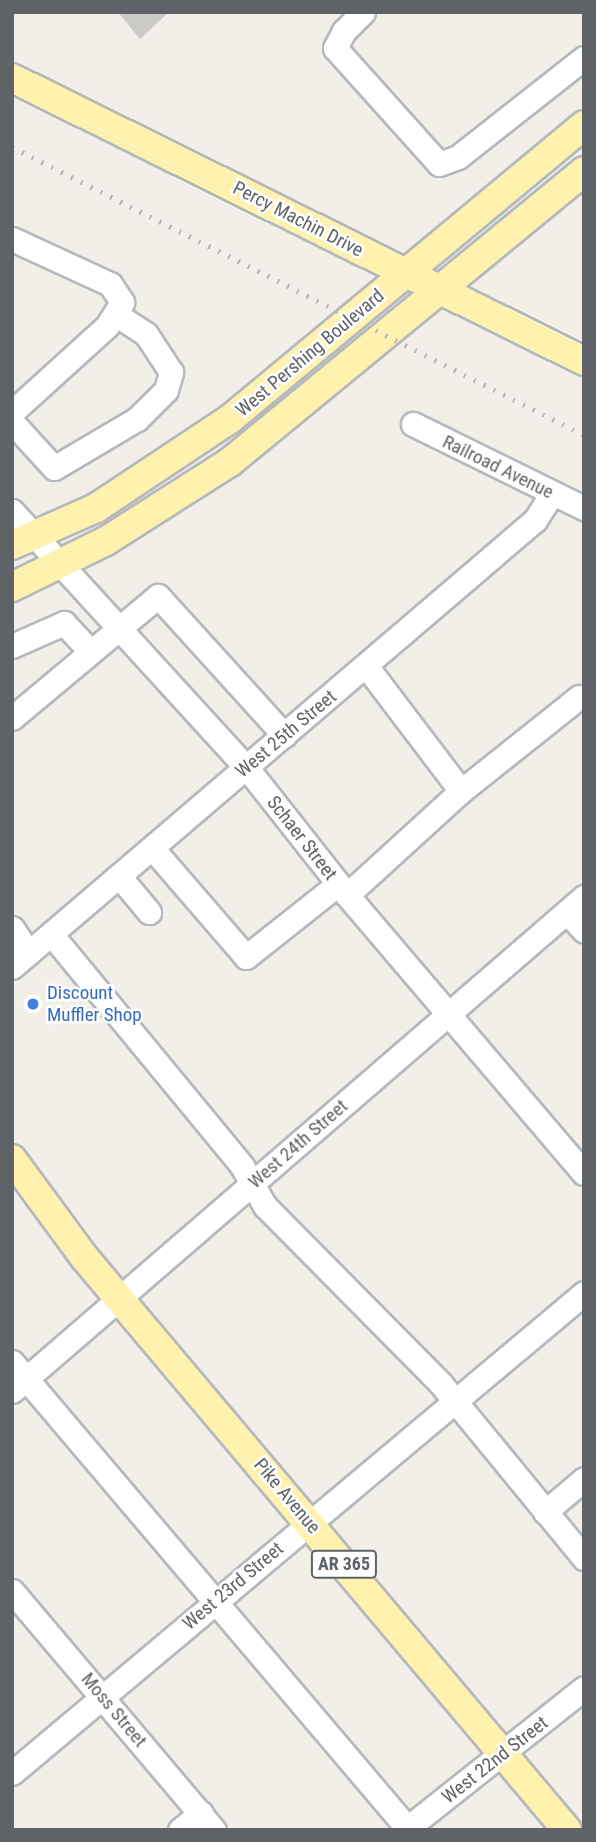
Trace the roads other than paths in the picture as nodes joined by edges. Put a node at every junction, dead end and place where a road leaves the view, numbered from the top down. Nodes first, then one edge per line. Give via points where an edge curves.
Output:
1 (363, 12) edge
2 (584, 58) edge
3 (12, 78) edge
4 (584, 125) edge
5 (584, 171) edge
6 (12, 239) edge
7 (405, 274) junction
8 (440, 291) junction
9 (119, 305) junction
10 (584, 361) edge
11 (12, 412) edge
12 (12, 422) edge
13 (413, 424) dead end
14 (552, 494) junction
15 (584, 508) edge
16 (12, 511) edge
17 (23, 540) edge
18 (59, 567) junction
19 (12, 587) edge
20 (117, 629) junction
21 (12, 646) edge
22 (90, 651) junction
23 (366, 666) junction
24 (582, 697) edge
25 (12, 718) edge
26 (284, 735) junction
27 (246, 767) junction
28 (461, 791) junction
29 (152, 848) junction
30 (119, 876) junction
31 (343, 890) junction
32 (575, 904) edge
33 (149, 912) dead end
34 (12, 928) edge
35 (584, 931) edge
36 (51, 934) junction
37 (20, 960) edge
38 (449, 1013) junction
39 (12, 1159) edge
40 (584, 1173) edge
41 (252, 1183) junction
42 (584, 1293) edge
43 (119, 1300) junction
44 (17, 1377) edge
45 (456, 1402) junction
46 (584, 1479) edge
47 (545, 1512) junction
48 (309, 1522) junction
49 (584, 1558) edge
50 (12, 1591) edge
51 (215, 1601) junction
52 (102, 1697) junction
53 (579, 1701) edge
54 (503, 1755) junction
55 (12, 1773) edge
56 (207, 1821) edge
57 (407, 1829) edge
58 (180, 1830) edge
59 (567, 1830) edge

1 - 2 street via 335,48 439,164 458,158
3 - 7 main road, Percy Machin Drive
4 - 7 main road, West Pershing Boulevard
5 - 8 main road, West Pershing Boulevard
6 - 9 street via 85,271
7 - 8 main road, Percy Machin Drive
7 - 17 main road, West Pershing Boulevard via 230,419 96,508
8 - 10 main road, Percy Machin Drive
8 - 18 main road, West Pershing Boulevard via 230,463
9 - 11 street
9 - 12 street via 146,334 170,372 166,390 137,419 54,468
13 - 14 street, Railroad Avenue
14 - 15 street, Railroad Avenue
14 - 23 street, West 25th Street via 535,520
16 - 17 street, Schaer Street
17 - 18 street, Schaer Street
18 - 19 main road, West Pershing Boulevard
18 - 20 street, Schaer Street
20 - 22 street
20 - 26 street via 158,596
20 - 27 street, Schaer Street
21 - 22 street via 64,623
22 - 25 street
23 - 26 street, West 25th Street
23 - 28 street
24 - 28 street
26 - 27 street, West 25th Street
27 - 29 street, West 25th Street
27 - 31 street, Schaer Street
28 - 31 street
29 - 30 street, West 25th Street
29 - 31 street via 246,957
30 - 33 street
30 - 36 street, West 25th Street
31 - 38 street, Schaer Street
32 - 35 street
32 - 38 street, West 24th Street
34 - 37 street
36 - 37 street, West 25th Street
36 - 41 street
38 - 40 street, Schaer Street
38 - 41 street, West 24th Street
39 - 43 main road, Pike Avenue / AR 365
41 - 43 street, West 24th Street
41 - 45 street via 265,1206
42 - 45 street, West 23rd Street
43 - 44 street, West 24th Street
43 - 48 main road, Pike Avenue / AR 365
44 - 51 street
45 - 47 street
45 - 48 street, West 23rd Street
46 - 47 street
47 - 49 street
48 - 51 street, West 23rd Street
48 - 54 main road, Pike Avenue / AR 365
50 - 52 street, Moss Street
51 - 52 street, West 23rd Street
51 - 57 street
52 - 55 street, West 23rd Street
52 - 56 street, Moss Street
53 - 54 street, West 22nd Street
54 - 57 street, West 22nd Street
54 - 59 main road, Pike Avenue / AR 365
56 - 58 street

